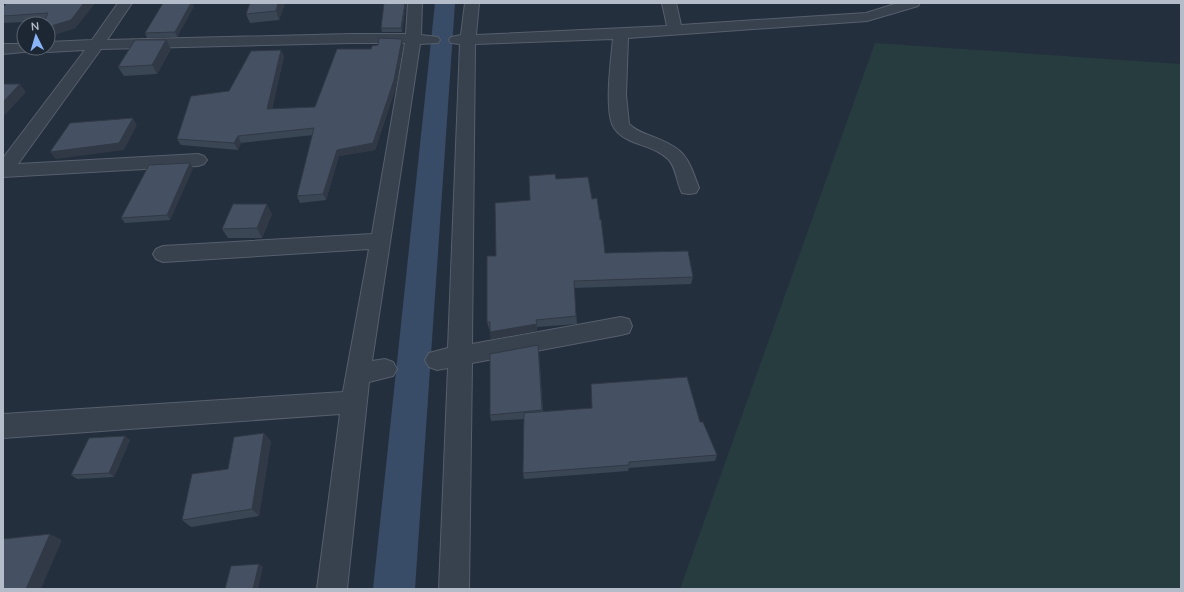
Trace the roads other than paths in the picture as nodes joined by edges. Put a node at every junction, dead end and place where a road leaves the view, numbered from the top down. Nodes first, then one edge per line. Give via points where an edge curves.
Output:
1 (125, 3) edge
2 (415, 3) edge
3 (472, 3) edge
4 (669, 3) edge
5 (912, 3) edge
6 (675, 30) junction
7 (621, 34) junction
8 (423, 39) junction
9 (462, 39) junction
10 (97, 44) junction
11 (56, 47) edge
12 (16, 48) edge
13 (3, 49) edge
14 (198, 160) dead end
15 (3, 171) edge
16 (689, 188) dead end
17 (381, 240) junction
18 (163, 254) dead end
19 (621, 326) dead end
20 (461, 357) junction
21 (437, 360) dead end
22 (385, 369) dead end
23 (358, 373) junction
24 (355, 402) junction
25 (3, 426) edge
26 (332, 589) edge
27 (454, 589) edge

1 - 10 street
2 - 8 street
3 - 9 street
4 - 6 street
5 - 6 street via 867,17
6 - 7 street
7 - 9 street
7 - 16 street via 618,60 618,116 622,126 629,133 666,148 680,161
8 - 10 street
8 - 17 street
9 - 20 street
10 - 11 street
10 - 15 street
12 - 13 street
14 - 15 street
17 - 18 street
17 - 23 street
19 - 20 street
20 - 21 street
20 - 27 street
22 - 23 street
23 - 24 street
24 - 25 street
24 - 26 street

